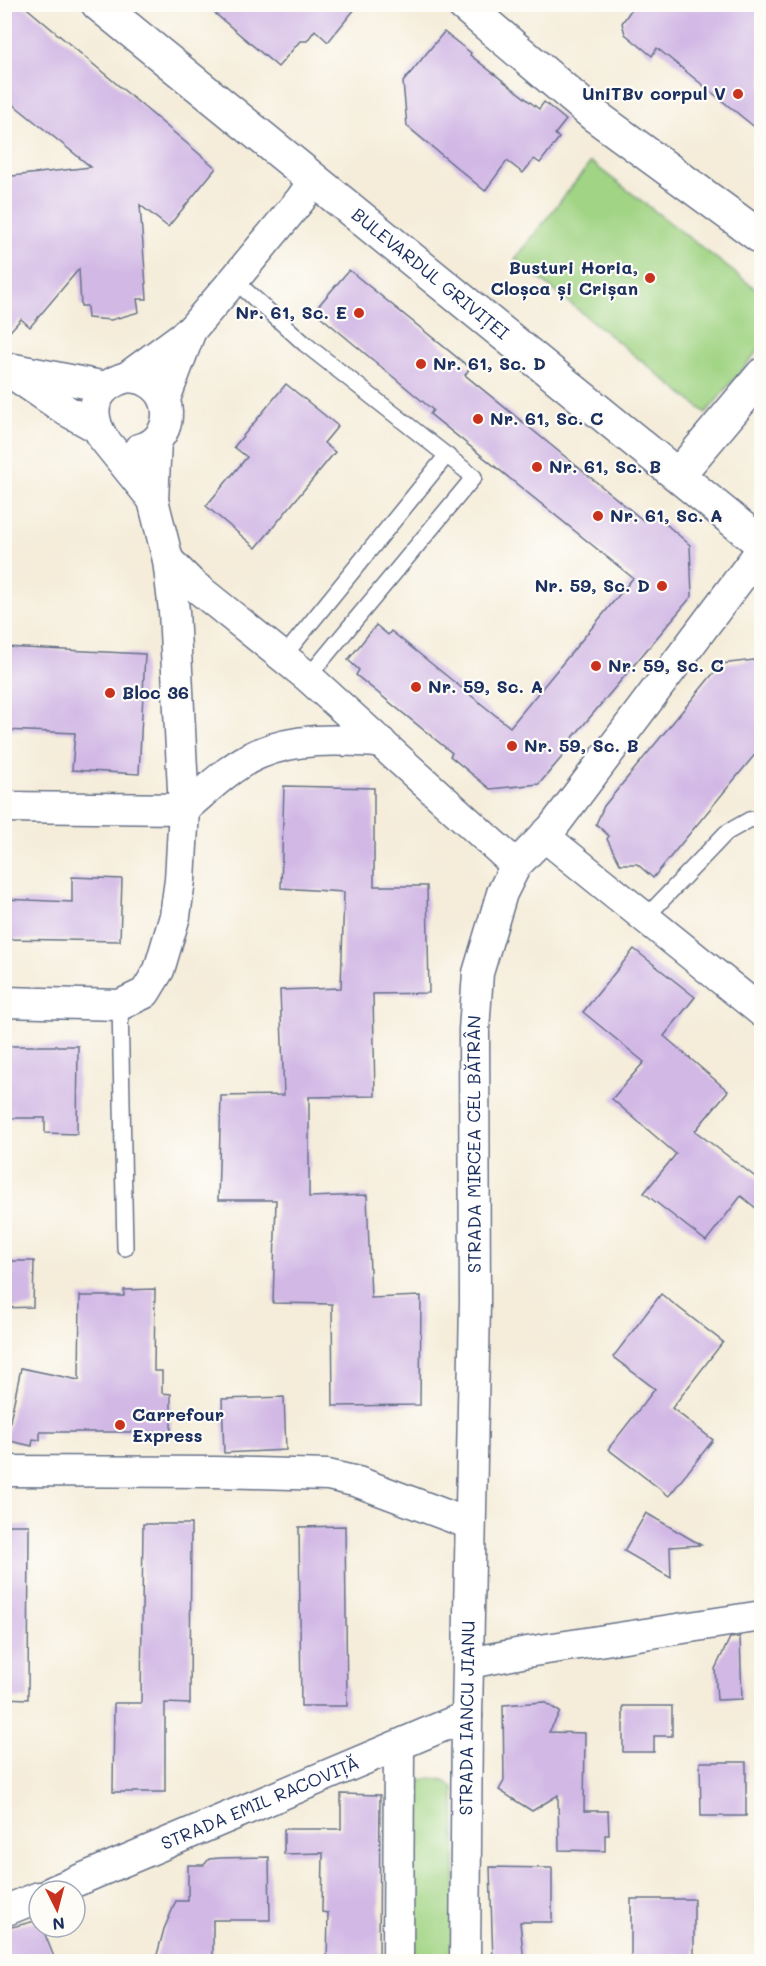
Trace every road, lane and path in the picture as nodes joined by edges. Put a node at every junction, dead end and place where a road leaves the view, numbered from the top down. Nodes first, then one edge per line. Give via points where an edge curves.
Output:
1 (98, 4) edge
2 (463, 4) edge
3 (313, 181) junction
4 (762, 238) edge
5 (234, 280) junction
6 (191, 330) junction
7 (4, 367) edge
8 (762, 375) edge
9 (116, 382) junction
10 (165, 399) junction
11 (102, 435) junction
12 (156, 441) junction
13 (447, 455) junction
14 (678, 475) junction
15 (153, 501) junction
16 (762, 547) edge
17 (168, 560) junction
18 (283, 657) junction
19 (308, 677) junction
20 (381, 742) junction
21 (4, 807) edge
22 (184, 809) junction
23 (762, 818) edge
24 (544, 836) junction
25 (516, 865) junction
26 (645, 918) junction
27 (4, 1002) edge
28 (120, 1005) junction
29 (762, 1012) edge
30 (125, 1248) dead end
31 (4, 1471) edge
32 (471, 1473) joint
33 (470, 1524) junction
34 (762, 1616) edge
35 (469, 1663) junction
36 (467, 1716) junction
37 (399, 1746) junction
38 (82, 1879) edge
39 (27, 1902) edge
40 (4, 1911) edge
41 (398, 1962) edge
42 (465, 1962) edge

1 - 3 main road, BULEVARDUL GRIVIȚEI
2 - 4 main road via 594,115
3 - 5 street
3 - 14 main road, BULEVARDUL GRIVIȚEI
5 - 6 street
5 - 13 lane via 305,344
6 - 9 street
6 - 10 street
7 - 9 street
7 - 11 street
8 - 14 main road
9 - 10 street via 145,380
9 - 11 street via 98,398 95,406
10 - 12 street via 167,423
11 - 12 street via 120,449 130,451
11 - 15 street
12 - 15 street
13 - 18 lane
13 - 19 lane via 474,477
14 - 16 main road, BULEVARDUL GRIVIȚEI
15 - 17 street
16 - 24 street, STRADA MIRCEA CEL BĂTRÂN
17 - 18 street
17 - 22 street
18 - 19 street
19 - 20 street
20 - 22 street via 321,739 257,754
20 - 25 street
21 - 22 street
22 - 28 street via 175,916 159,970 145,993
23 - 26 lane via 749,820 726,833
24 - 25 street, STRADA MIRCEA CEL BĂTRÂN
24 - 26 street
25 - 32 street, STRADA MIRCEA CEL BĂTRÂN via 502,893 478,973 474,1030
26 - 29 street
27 - 28 street
28 - 30 lane
31 - 33 street via 328,1475 358,1482
32 - 33 street, STRADA IANCU JIANU
33 - 35 street, STRADA IANCU JIANU
34 - 35 street
35 - 36 street, STRADA IANCU JIANU
36 - 37 street, STRADA EMIL RACOVIȚĂ
36 - 42 street, STRADA IANCU JIANU
37 - 38 street, STRADA EMIL RACOVIȚĂ
37 - 41 street
39 - 40 street

